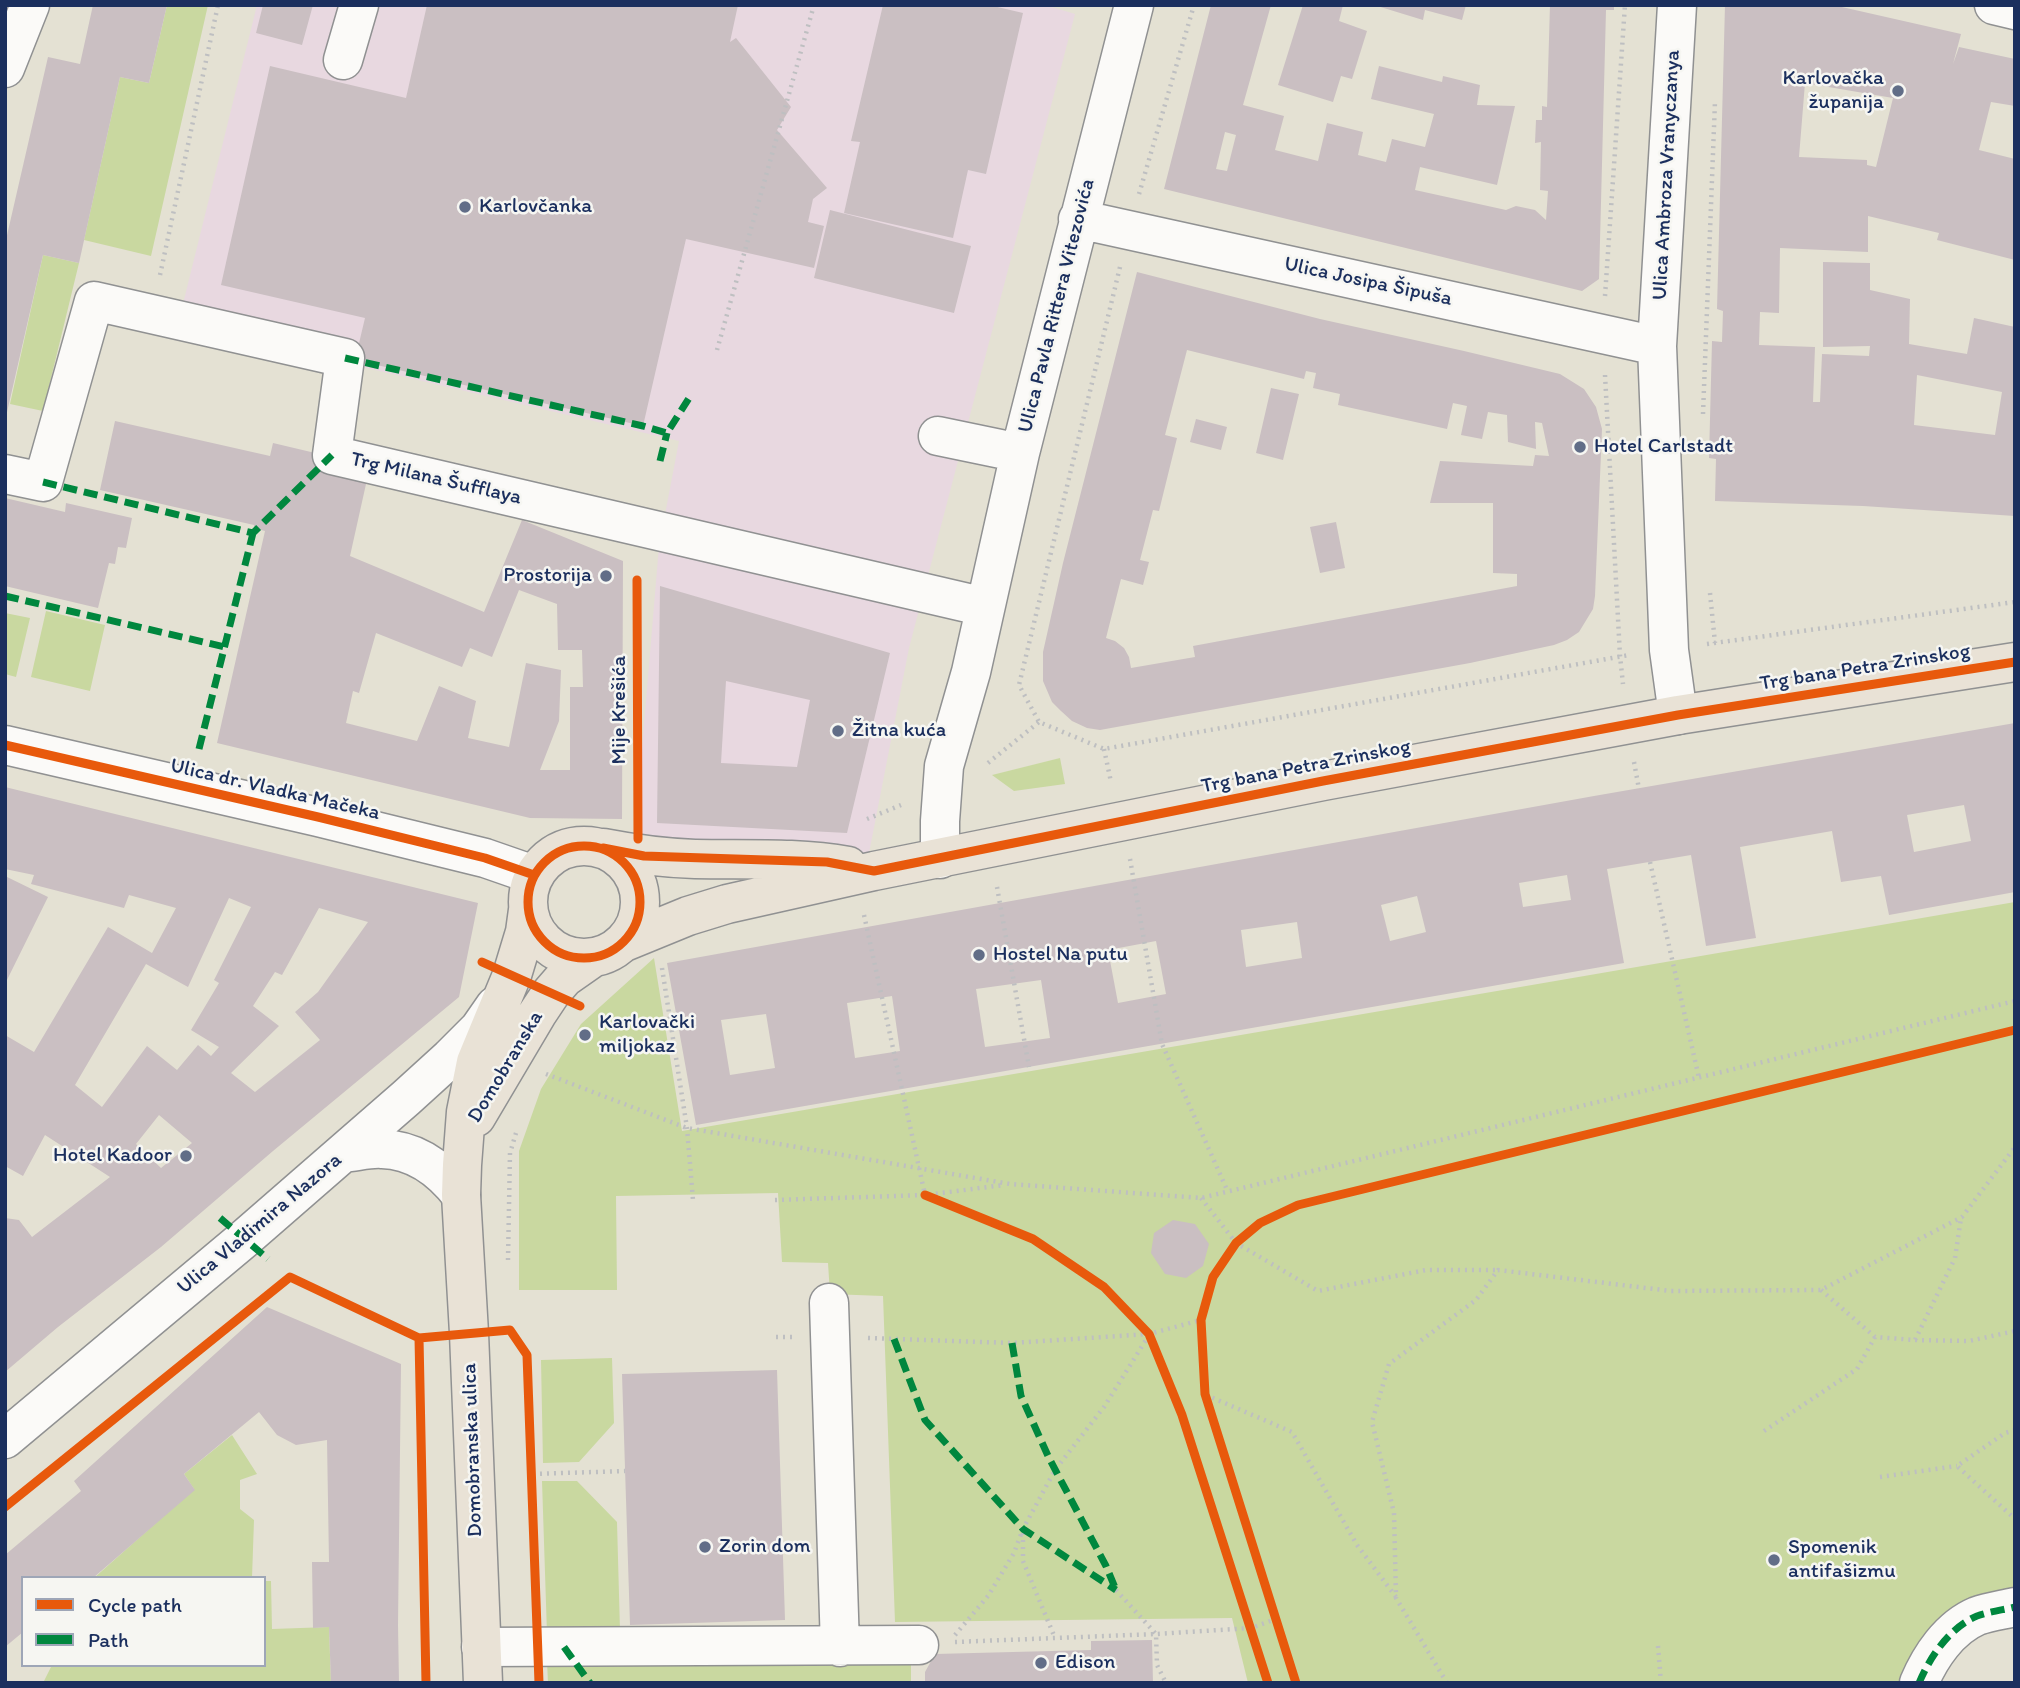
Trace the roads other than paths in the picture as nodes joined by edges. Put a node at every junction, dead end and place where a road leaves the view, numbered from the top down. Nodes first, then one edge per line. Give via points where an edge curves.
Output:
1 (30, 5) edge
2 (359, 5) edge
3 (1134, 5) edge
4 (1677, 5) edge
5 (1994, 5) edge
6 (2015, 10) edge
7 (343, 60) dead end
8 (5, 68) edge
9 (1078, 219) junction
10 (1657, 346) junction
11 (937, 436) dead end
12 (1020, 453) junction
13 (5, 474) edge
14 (985, 607) junction
15 (2015, 662) edge
16 (1678, 715) junction
17 (5, 745) edge
18 (603, 848) junction
19 (940, 859) junction
20 (874, 871) junction
21 (531, 892) junction
22 (608, 950) junction
23 (503, 996) junction
24 (466, 1133) junction
25 (344, 1153) junction
26 (461, 1195) junction
27 (829, 1303) dead end
28 (5, 1439) edge
29 (2015, 1607) edge
30 (919, 1645) dead end
31 (840, 1647) junction
32 (482, 1665) edge
33 (1919, 1683) edge

1 - 8 street
2 - 7 street
3 - 9 street, Ulica Pavla Rittera Vitezovića
4 - 10 street, Ulica Ambroza Vranyczanya
5 - 6 street
9 - 10 street, Ulica Josipa Šipuša
9 - 12 street, Ulica Pavla Rittera Vitezovića
10 - 16 street via 1669,650
11 - 12 street
12 - 14 street, Ulica Pavla Rittera Vitezovića
13 - 14 street, Trg Milana Šufflaya via 43,482 94,301 345,358 332,455
14 - 19 street via 944,766
15 - 16 main road, Trg bana Petra Zrinskog
16 - 19 main road, Trg bana Petra Zrinskog
17 - 21 street, Ulica dr. Vladka Mačeka via 485,858
18 - 20 main road, Trg bana Petra Zrinskog via 645,856 827,862
18 - 21 main road via 570,846 555,853 541,864
18 - 22 main road via 629,868 640,899 632,930
19 - 20 main road, Trg bana Petra Zrinskog
20 - 22 main road, Trg bana Petra Zrinskog via 727,904
21 - 22 main road via 533,928 544,942 576,958
21 - 23 main road, Domobranska via 525,932
22 - 24 main road, Domobranska via 565,978 551,993
23 - 24 main road, Domobranska via 476,1062
23 - 25 street, Ulica Vladimira Nazora via 450,1058
24 - 26 main road, Domobranska ulica
25 - 26 street via 382,1149 407,1154 428,1162
25 - 28 street, Ulica Vladimira Nazora
26 - 32 main road, Domobranska ulica
27 - 31 street
29 - 33 street via 1976,1617 1953,1632 1929,1660
30 - 31 street
31 - 32 street

